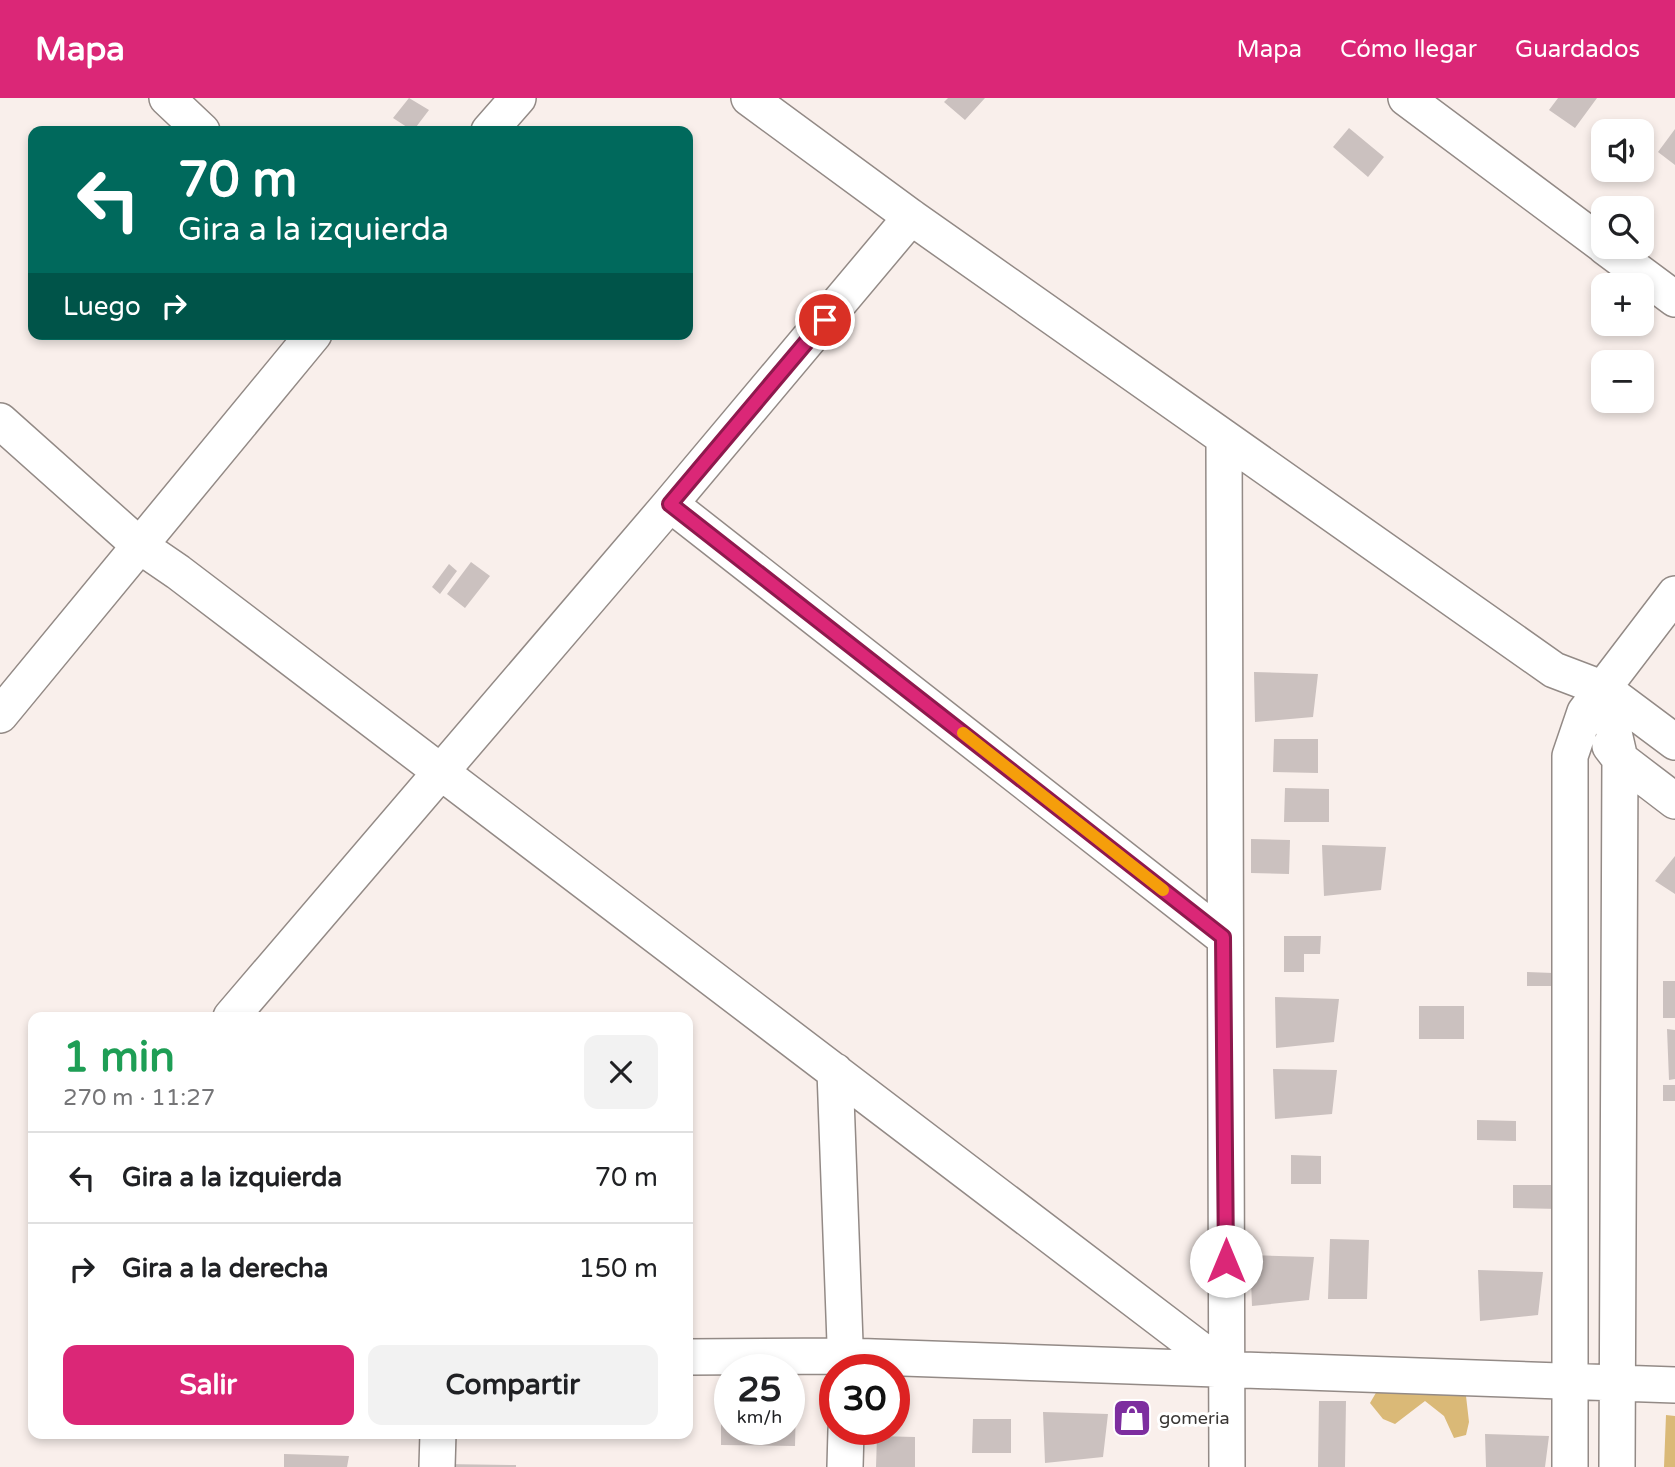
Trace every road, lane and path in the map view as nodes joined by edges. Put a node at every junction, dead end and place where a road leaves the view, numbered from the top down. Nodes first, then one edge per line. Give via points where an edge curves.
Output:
1 (167, 98) edge
2 (518, 98) edge
3 (749, 98) edge
4 (1406, 98) edge
5 (197, 126) edge
6 (493, 126) edge
7 (911, 217) junction
8 (1591, 236) edge
9 (1621, 259) edge
10 (1675, 299) edge
11 (309, 340) edge
12 (0, 421) edge
13 (1224, 438) junction
14 (670, 504) junction
15 (140, 546) junction
16 (1675, 594) edge
17 (1595, 701) junction
18 (0, 715) edge
19 (1675, 742) edge
20 (1620, 760) junction
21 (441, 772) junction
22 (1675, 801) edge
23 (1223, 937) junction
24 (235, 1012) edge
25 (835, 1072) junction
26 (846, 1354) edge
27 (693, 1357) edge
28 (819, 1362) edge
29 (910, 1364) edge
30 (1227, 1370) junction
31 (1570, 1382) junction
32 (1617, 1383) junction
33 (1675, 1385) edge
34 (438, 1439) edge
35 (846, 1445) edge
36 (438, 1467) edge
37 (845, 1467) edge
38 (1227, 1467) edge
39 (1570, 1467) edge
40 (1617, 1467) edge

1 - 5 street
2 - 6 street
3 - 7 street
4 - 8 street
7 - 13 street
7 - 14 street
9 - 10 street
11 - 15 street
12 - 15 street
13 - 17 street
13 - 23 street
14 - 21 street
14 - 23 street
15 - 18 street
15 - 21 street
16 - 17 street
17 - 19 street
17 - 20 street
17 - 31 street via 1570,756
20 - 22 street
20 - 32 street
21 - 24 street
21 - 25 street
23 - 30 street
25 - 26 street
25 - 30 street
27 - 28 street
29 - 30 street
30 - 31 street
30 - 38 street
31 - 32 street
31 - 39 street
32 - 33 street
32 - 40 street
34 - 36 street
35 - 37 street

